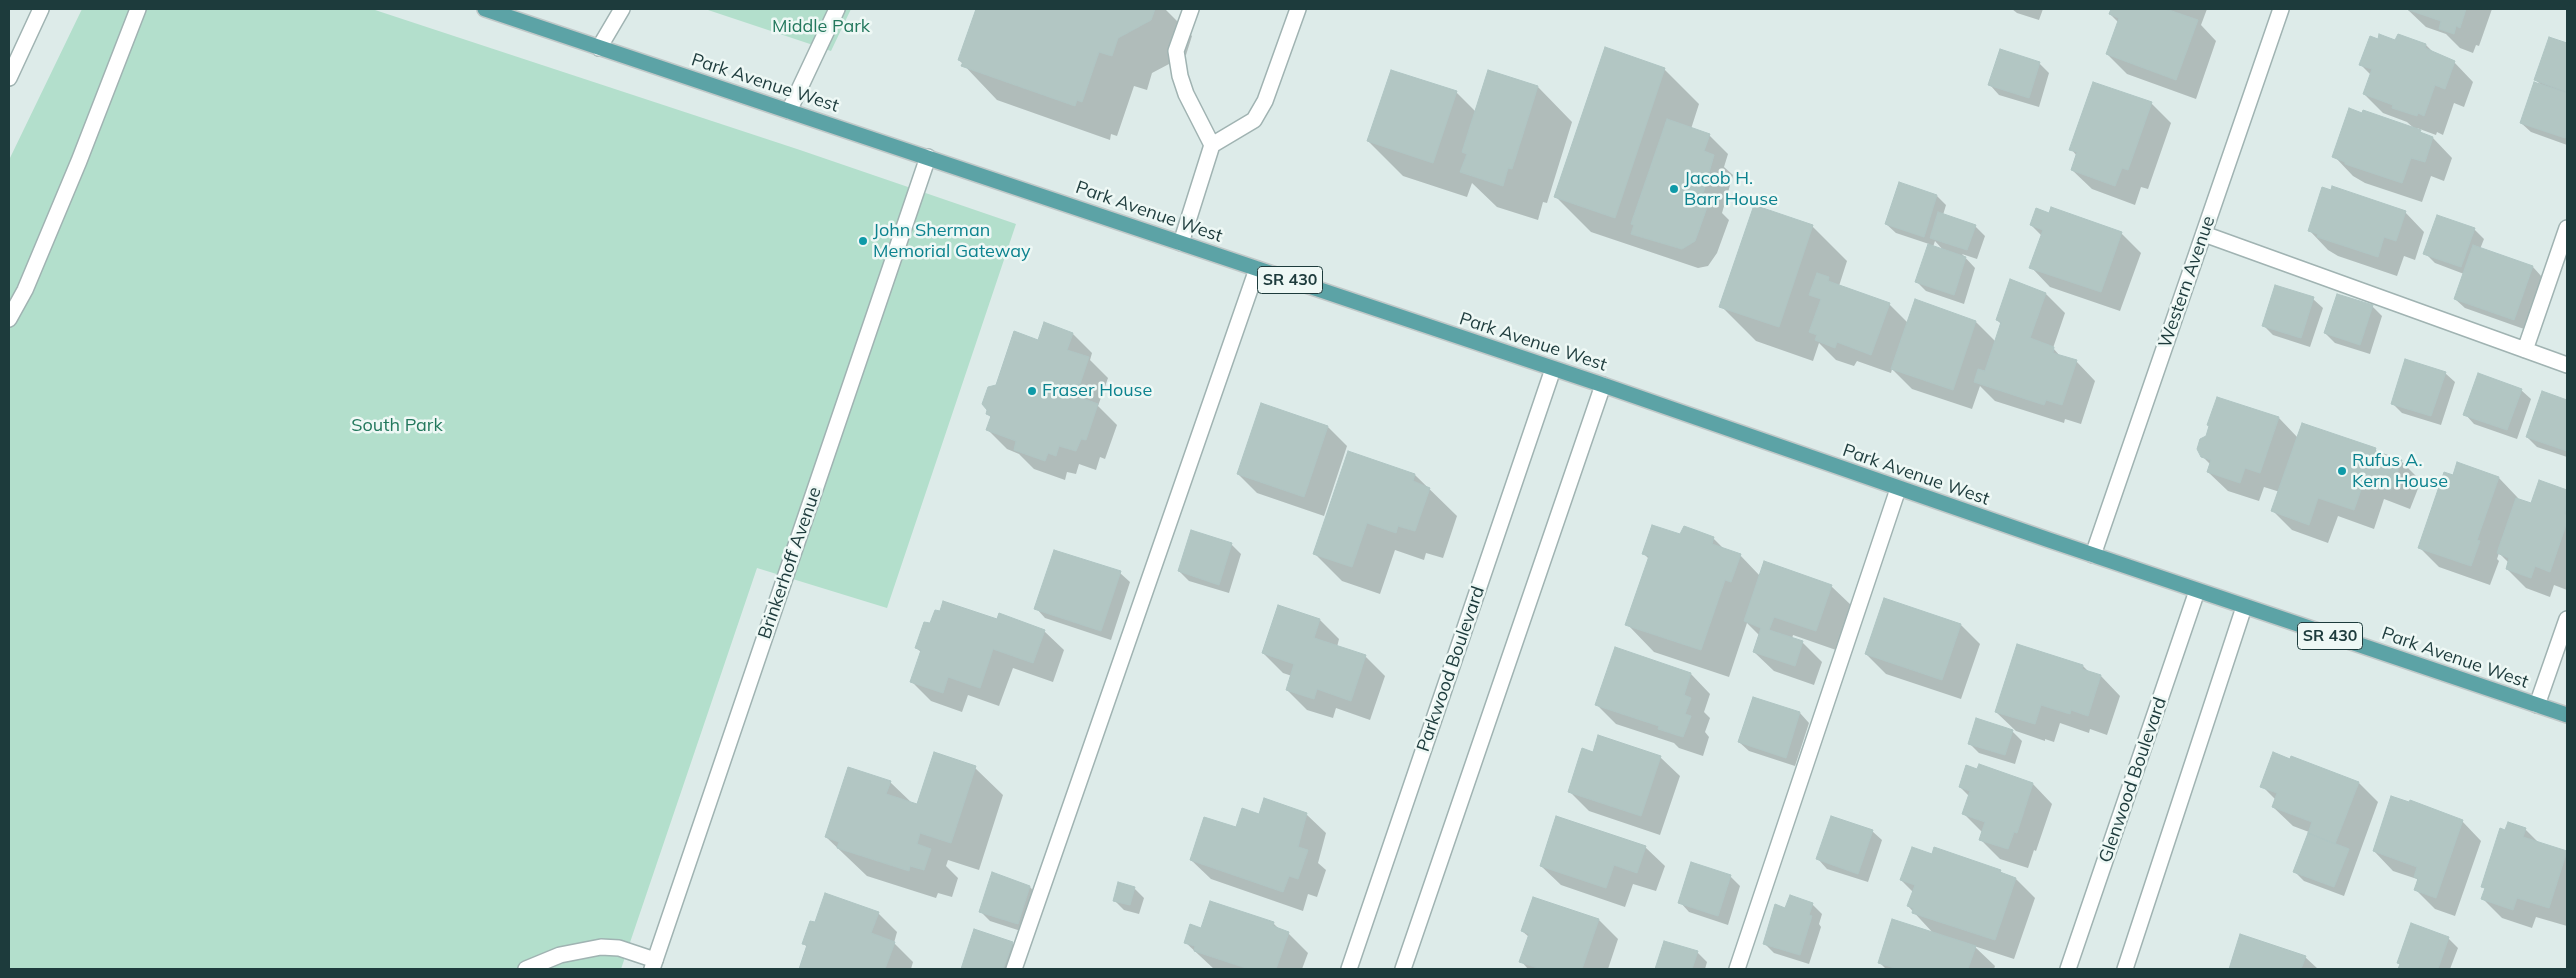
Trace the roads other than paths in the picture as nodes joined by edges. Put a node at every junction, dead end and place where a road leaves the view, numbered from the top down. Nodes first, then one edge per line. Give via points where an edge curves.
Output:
1 (41, 9) edge
2 (138, 9) edge
3 (485, 9) edge
4 (622, 9) edge
5 (837, 9) edge
6 (1191, 9) edge
7 (1298, 9) edge
8 (2281, 9) edge
9 (599, 48) junction
10 (9, 78) edge
11 (789, 111) junction
12 (1212, 145) junction
13 (928, 157) junction
14 (2567, 228) edge
15 (2204, 234) junction
16 (1181, 243) junction
17 (1257, 269) junction
18 (9, 319) edge
19 (2525, 350) junction
20 (2567, 365) edge
21 (1553, 369) junction
22 (1603, 385) junction
23 (1898, 488) junction
24 (2093, 556) junction
25 (2198, 591) junction
26 (2244, 607) junction
27 (2567, 619) edge
28 (2537, 705) junction
29 (2567, 715) edge
30 (654, 965) edge
31 (526, 969) edge
32 (1014, 969) edge
33 (1349, 969) edge
34 (1403, 969) edge
35 (1737, 969) edge
36 (2068, 969) edge
37 (2125, 969) edge

1 - 10 street
2 - 18 street via 79,161 25,290
3 - 9 main road, Park Avenue West / SR 430
4 - 9 street
5 - 11 street
6 - 12 street via 1176,51 1186,94
7 - 12 street via 1265,100 1254,120
8 - 15 street, Western Avenue
9 - 11 main road, Park Avenue West / SR 430
11 - 13 main road, Park Avenue West / SR 430
12 - 16 street
13 - 16 main road, Park Avenue West / SR 430
13 - 30 street, Brinkerhoff Avenue
14 - 19 street
15 - 19 street
15 - 24 street, Western Avenue
16 - 17 main road, Park Avenue West / SR 430
17 - 21 main road, Park Avenue West / SR 430
17 - 32 street
19 - 20 street
21 - 22 main road, Park Avenue West / SR 430
21 - 33 street, Parkwood Boulevard
22 - 23 main road, Park Avenue West / SR 430
22 - 34 street
23 - 24 main road, Park Avenue West / SR 430
23 - 35 street
24 - 25 main road, Park Avenue West / SR 430
25 - 26 main road, Park Avenue West / SR 430
25 - 36 street, Glenwood Boulevard
26 - 28 main road, Park Avenue West / SR 430
26 - 37 street
27 - 28 street
28 - 29 main road, Park Avenue West / SR 430
30 - 31 street via 619,948 602,947 560,955

